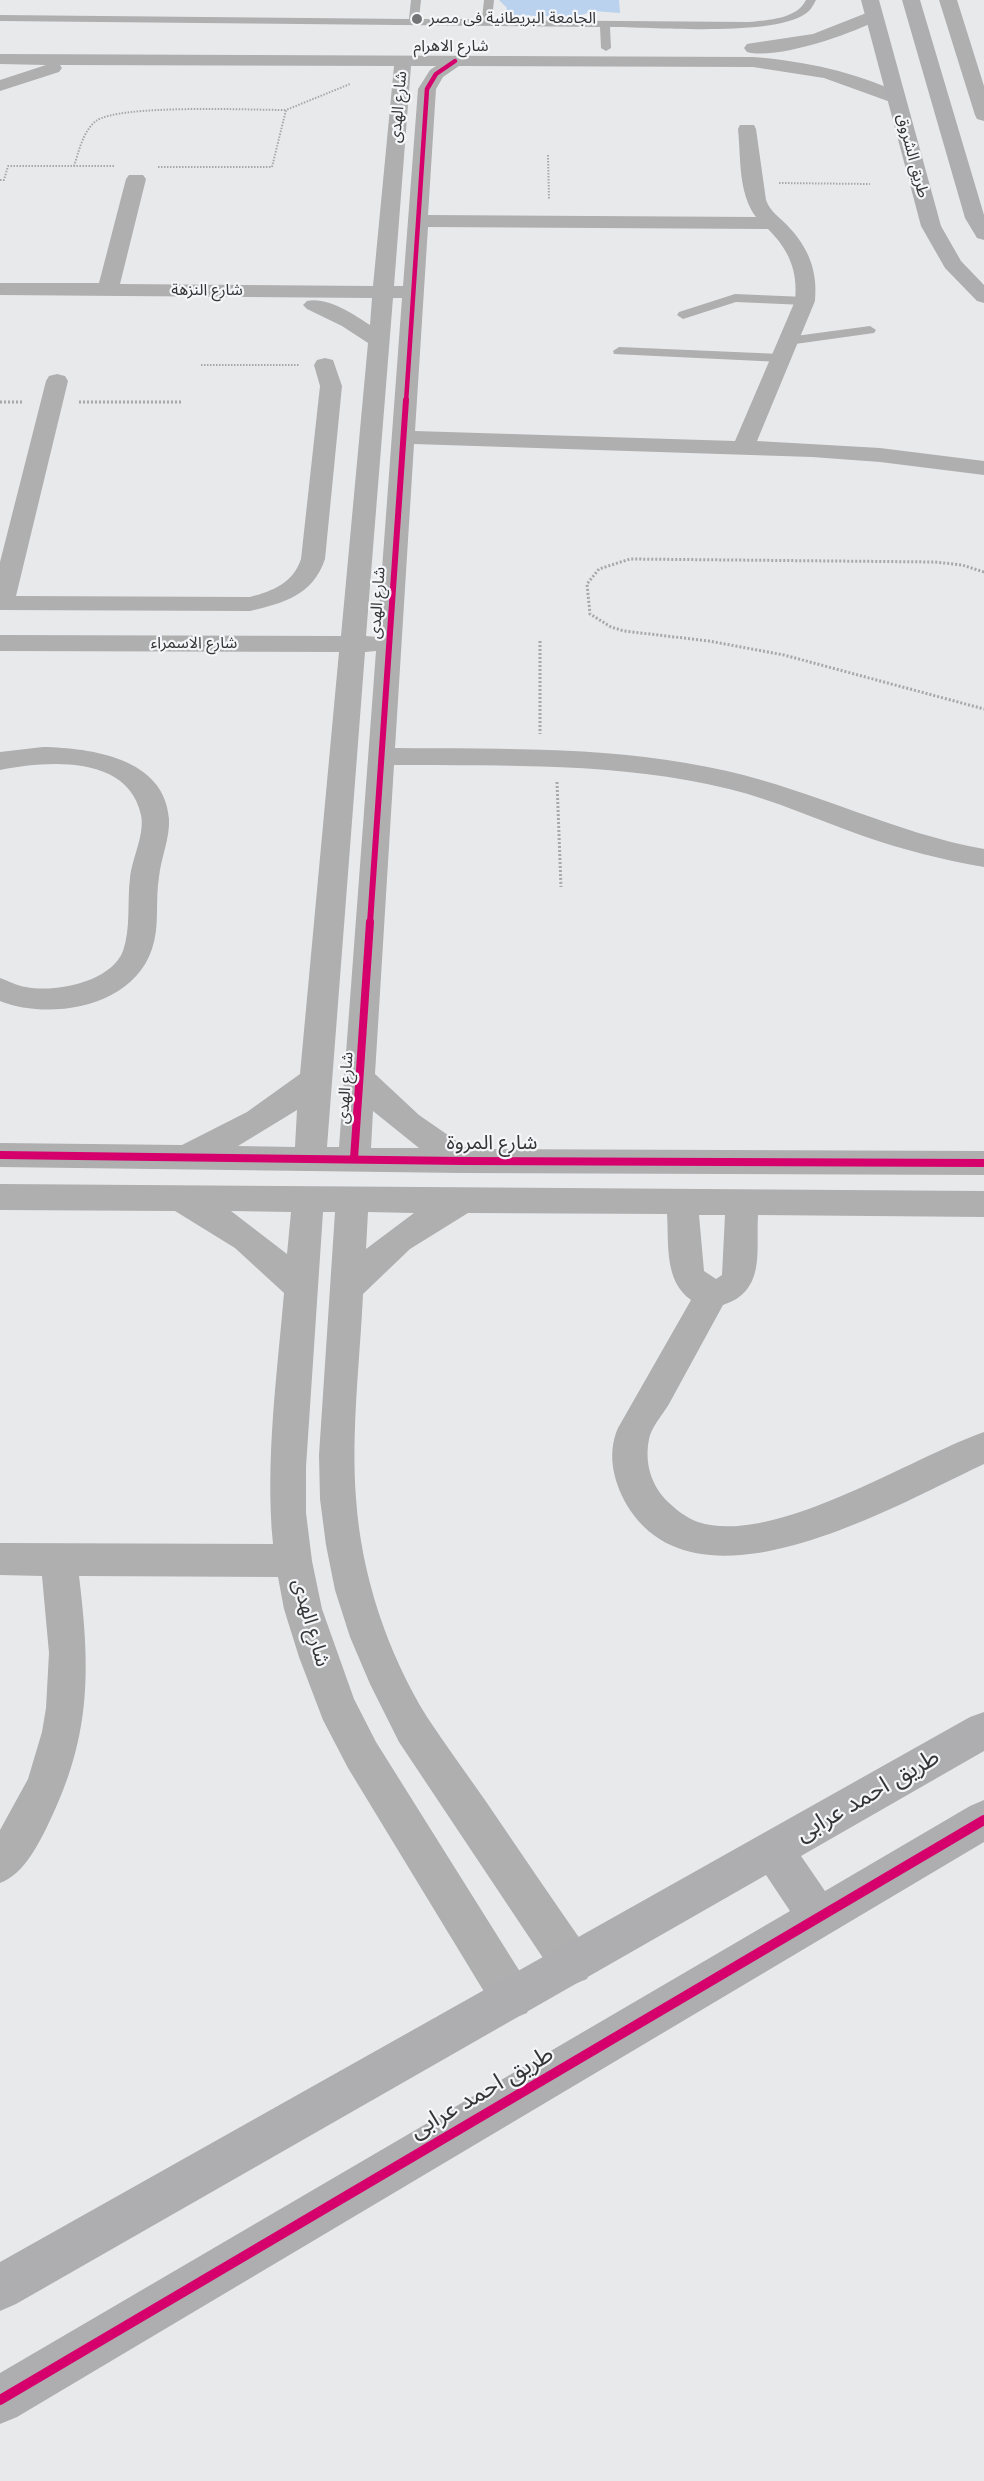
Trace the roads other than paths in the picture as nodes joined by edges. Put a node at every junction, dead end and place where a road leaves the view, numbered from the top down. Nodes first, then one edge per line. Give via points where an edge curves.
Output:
1 (416, 0) edge
2 (489, 0) edge
3 (811, 0) edge
4 (911, 0) edge
5 (948, 0) edge
6 (872, 7) edge
7 (0, 18) edge
8 (414, 21) junction
9 (487, 22) junction
10 (604, 24) junction
11 (606, 48) junction
12 (4, 54) edge
13 (752, 55) junction
14 (96, 59) junction
15 (342, 60) junction
16 (403, 60) junction
17 (455, 61) junction
18 (8, 82) edge
19 (400, 91) junction
20 (896, 98) junction
21 (984, 115) edge
22 (747, 129) dead end
23 (956, 155) junction
24 (911, 156) junction
25 (143, 173) road end
26 (418, 221) junction
27 (773, 223) junction
28 (984, 234) edge
29 (386, 261) junction
30 (0, 290) edge
31 (108, 290) junction
32 (984, 297) edge
33 (306, 298) junction
34 (383, 299) junction
35 (413, 299) junction
36 (805, 302) junction
37 (0, 303) edge
38 (683, 315) dead end
39 (868, 326) dead end
40 (379, 341) junction
41 (787, 343) junction
42 (619, 351) dead end
43 (327, 368) road end
44 (55, 391) road end
45 (403, 437) junction
46 (743, 448) junction
47 (984, 468) edge
48 (1, 603) edge
49 (0, 643) edge
50 (353, 644) junction
51 (389, 644) junction
52 (381, 756) junction
53 (0, 761) edge
54 (984, 858) edge
55 (0, 989) edge
56 (360, 1077) junction
57 (315, 1079) junction
58 (0, 1155) edge
59 (180, 1157) junction
60 (310, 1158) junction
61 (354, 1159) junction
62 (462, 1161) junction
63 (984, 1163) edge
64 (0, 1197) edge
65 (179, 1198) junction
66 (308, 1199) junction
67 (352, 1199) junction
68 (464, 1201) junction
69 (682, 1202) junction
70 (742, 1202) junction
71 (984, 1204) edge
72 (302, 1290) junction
73 (346, 1290) junction
74 (712, 1294) junction
75 (984, 1447) edge
76 (0, 1559) edge
77 (59, 1560) junction
78 (293, 1561) junction
79 (984, 1730) edge
80 (984, 1820) edge
81 (773, 1850) junction
82 (0, 1863) edge
83 (819, 1917) junction
84 (572, 1964) junction
85 (512, 1998) junction
86 (0, 2288) edge
87 (2, 2391) edge

1 - 8 lane
2 - 9 lane
3 - 10 lane via 797,14 760,24
4 - 23 street
5 - 21 street
6 - 13 street, شارع الاهرام via 857,25
6 - 20 street, طريق الشروق
7 - 8 lane
8 - 9 lane
9 - 10 lane
10 - 11 lane
11 - 12 street, شارع الاهرام
11 - 13 street, شارع الاهرام
12 - 14 street, شارع الاهرام
12 - 18 street via 11,72
13 - 17 street, شارع الاهرام
13 - 20 street, شارع الاهرام via 873,86
14 - 15 street, شارع الاهرام
14 - 18 street
15 - 16 street, شارع الاهرام
15 - 19 street via 376,74
16 - 17 street, شارع الاهرام
16 - 19 street, شارع الهدى
17 - 26 street, شارع الهدى via 436,74 427,89
19 - 29 street, شارع الهدى
20 - 24 street, طريق الشروق
22 - 27 street via 760,208
23 - 24 street
23 - 28 street via 975,218
24 - 32 street, طريق الشروق via 938,241 952,264
25 - 31 street
26 - 27 street
26 - 35 street, شارع الهدى
27 - 36 street via 799,253 806,268
29 - 33 street
29 - 34 street, شارع الهدى
30 - 31 street, شارع النزهة
31 - 33 street, شارع النزهة
33 - 34 street, شارع النزهة
33 - 37 street, شارع النزهة
33 - 40 street
34 - 35 street, شارع النزهة
34 - 40 street, شارع الهدى
35 - 45 street, شارع الهدى
36 - 38 lane via 740,297
36 - 41 street
39 - 41 lane
40 - 50 street, شارع الهدى
41 - 42 lane
41 - 46 street
43 - 48 street via 331,386 314,559 302,582 270,600 229,605
44 - 48 street
45 - 46 street
45 - 51 street, شارع الهدى
46 - 47 street via 880,455
49 - 50 street, شارع الاسمراء
50 - 51 street, شارع الاسمراء
50 - 57 street, شارع الهدى
51 - 52 street, شارع الهدى
52 - 54 street via 548,759 671,768 783,795 897,837
52 - 56 street, شارع الهدى
53 - 55 street via 56,753 114,766 135,780 150,797 156,818 145,876 140,937 133,959 115,978 88,993 46,999 25,998
56 - 61 street, شارع الهدى
56 - 62 street via 404,1122
57 - 59 street via 256,1124
57 - 60 street, شارع الهدى
58 - 59 street, شارع المروة
59 - 60 street, شارع المروة
60 - 61 street, شارع المروة
61 - 62 street, شارع المروة
62 - 63 street, شارع المروة
64 - 65 street
65 - 66 street
65 - 72 street via 247,1237
66 - 67 street
66 - 72 street, شارع الهدى
67 - 68 street
67 - 73 street
68 - 69 street
68 - 73 street via 398,1238
69 - 70 street
69 - 74 street via 687,1271 700,1290
70 - 71 street
70 - 74 street via 738,1279 724,1292
72 - 78 street, شارع الهدى via 288,1467
73 - 84 street via 338,1499 354,1590 369,1637 413,1729
74 - 75 street via 633,1435 629,1462 636,1490 655,1514 682,1532 714,1541 747,1540 788,1530 856,1505
76 - 77 street
77 - 78 street
77 - 82 street via 68,1683 63,1726 51,1770 32,1814
78 - 85 street, شارع الهدى via 318,1657 362,1755
79 - 81 street, طريق احمد عرابى
80 - 83 street, طريق احمد عرابى
81 - 83 street
81 - 84 street, طريق احمد عرابى
83 - 87 street, طريق احمد عرابى
84 - 85 street, طريق احمد عرابى
85 - 86 street, طريق احمد عرابى

